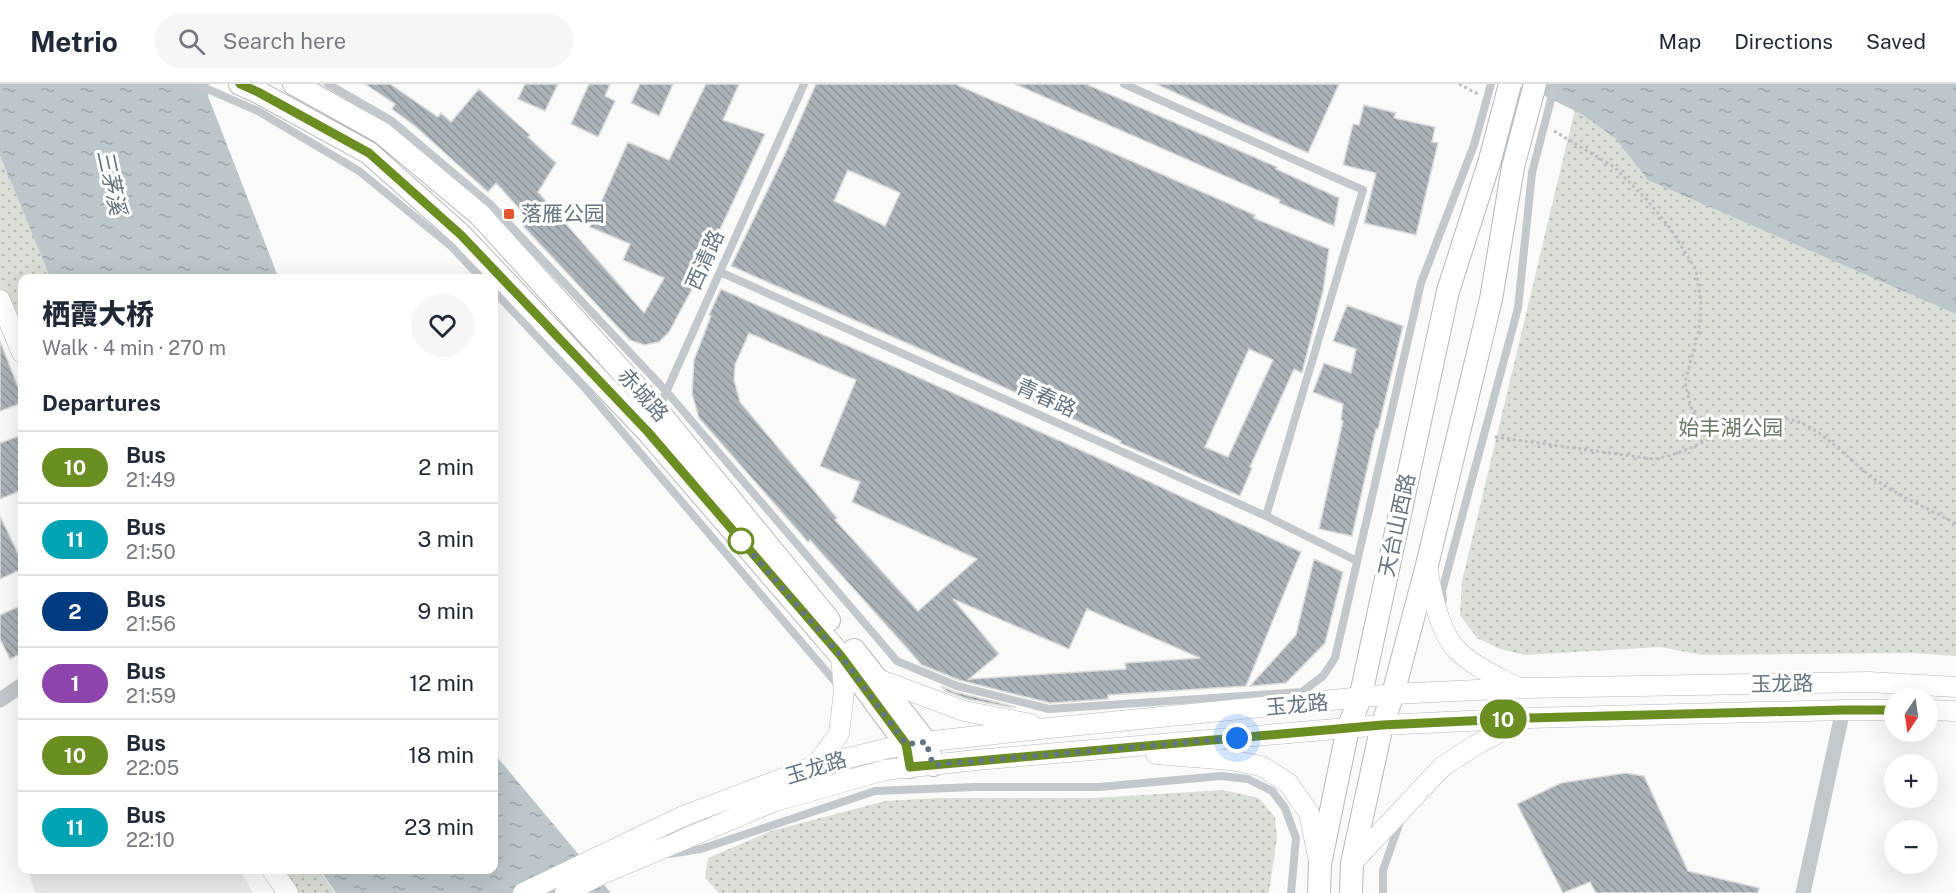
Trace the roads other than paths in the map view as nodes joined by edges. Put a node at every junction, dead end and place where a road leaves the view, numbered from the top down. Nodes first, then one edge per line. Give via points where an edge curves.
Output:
1 (196, 84) edge
2 (294, 84) edge
3 (328, 84) edge
4 (804, 84) edge
5 (1124, 84) edge
6 (1491, 84) edge
7 (1510, 84) edge
8 (1535, 84) edge
9 (1555, 84) edge
10 (253, 93) edge
11 (1482, 153) junction
12 (1522, 170) junction
13 (720, 272) junction
14 (477, 274) edge
15 (495, 274) edge
16 (498, 277) edge
17 (498, 295) edge
18 (0, 300) edge
19 (18, 343) edge
20 (662, 401) junction
21 (643, 441) junction
22 (1266, 516) junction
23 (1357, 561) junction
24 (1427, 565) junction
25 (1444, 629) junction
26 (841, 656) junction
27 (878, 679) junction
28 (1956, 687) edge
29 (18, 688) edge
30 (1519, 688) junction
31 (844, 691) junction
32 (1393, 694) junction
33 (1360, 699) junction
34 (0, 700) edge
35 (1843, 710) junction
36 (1884, 710) edge
37 (1938, 710) edge
38 (1956, 711) edge
39 (1529, 718) junction
40 (1382, 725) junction
41 (1049, 728) junction
42 (1348, 728) junction
43 (916, 743) junction
44 (1103, 750) junction
45 (933, 765) junction
46 (815, 766) junction
47 (910, 767) junction
48 (1406, 805) junction
49 (644, 857) junction
50 (1352, 863) junction
51 (1320, 864) junction
52 (595, 867) junction
53 (275, 874) edge
54 (288, 893) edge
55 (524, 893) edge
56 (565, 893) edge
57 (1291, 893) edge
58 (1319, 893) edge
59 (1351, 893) edge
60 (1383, 893) edge
61 (1803, 893) edge

1 - 10 lane
2 - 20 main road, 赤城路 via 382,133 480,215
3 - 20 lane via 392,121 490,204
4 - 13 lane, 西清路
5 - 22 lane via 1364,190
6 - 11 lane, bridge
7 - 11 main road, 天台山西路, bridge
8 - 12 main road, 天台山西路, bridge
9 - 12 lane, bridge
10 - 14 lane via 359,171 452,248
10 - 15 main road, 赤城路 via 369,153 461,235
11 - 23 lane via 1421,284
11 - 33 main road, 天台山西路 via 1448,291
12 - 24 main road, 天台山西路
12 - 25 lane via 1518,308 1442,591
13 - 20 lane, 西清路
13 - 22 lane, 青春路
16 - 21 main road, 赤城路
17 - 21 lane via 584,387
18 - 19 main road
20 - 21 lane, 西清路
20 - 23 lane via 897,661 957,686 1048,709 1302,692 1323,676 1335,658
20 - 27 main road, 赤城路
21 - 26 main road, 赤城路
21 - 31 lane
22 - 23 lane, 青春路
24 - 25 main road via 1431,592
24 - 32 main road, 天台山西路
25 - 30 main road via 1456,649 1480,668
26 - 31 main road
26 - 43 main road, 赤城路
27 - 41 main road via 964,711
27 - 43 main road, 赤城路
28 - 30 main road, 玉龙路 via 1869,682
29 - 34 street
30 - 32 main road, 玉龙路
31 - 46 main road via 839,734
32 - 33 main road, 玉龙路
32 - 40 main road, 天台山西路
33 - 41 main road, 玉龙路
33 - 42 main road, 天台山西路
35 - 36 main road, 玉龙路
35 - 39 main road, 玉龙路
35 - 61 street
37 - 38 main road
39 - 40 main road, 玉龙路
39 - 48 main road via 1443,766
40 - 42 main road, 玉龙路
40 - 50 main road, 天台山西路
41 - 43 main road, 玉龙路
42 - 44 main road, 玉龙路
42 - 51 main road, 天台山西路
43 - 45 main road, 赤城路
43 - 46 main road, 玉龙路
43 - 47 main road, 赤城路
44 - 45 main road, 玉龙路
44 - 51 main road via 1261,766 1288,783 1309,813
45 - 47 main road, 玉龙路
46 - 52 main road, 玉龙路 via 681,817
47 - 49 main road, 玉龙路 via 885,770 775,801
48 - 50 main road
48 - 60 lane via 1383,870
49 - 52 main road, 玉龙路
49 - 57 lane via 701,849 875,791 1100,787 1221,776 1248,779 1272,791 1285,808 1296,838
50 - 59 main road, 天台山西路
51 - 58 main road, 天台山西路
52 - 55 main road
52 - 56 main road
53 - 54 main road

